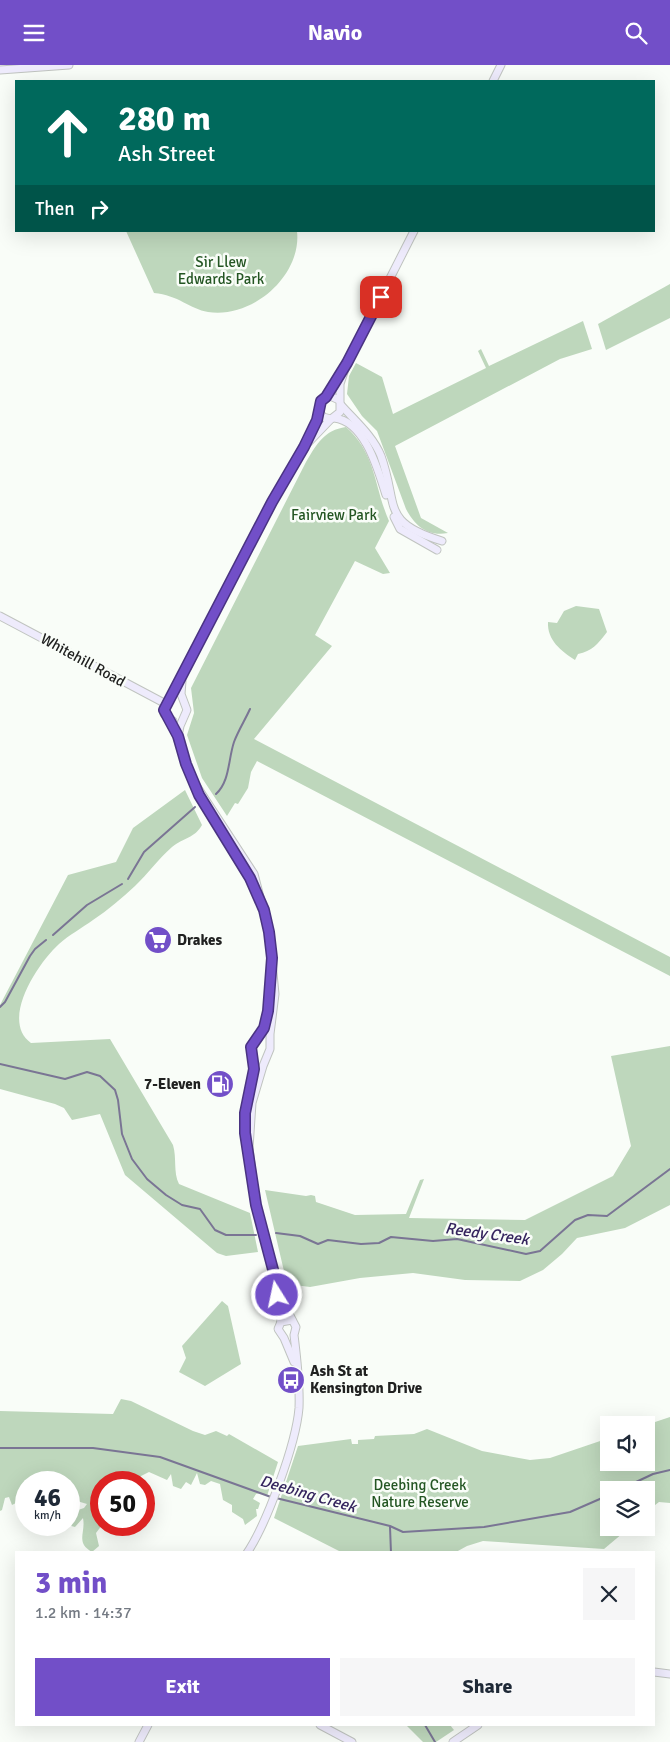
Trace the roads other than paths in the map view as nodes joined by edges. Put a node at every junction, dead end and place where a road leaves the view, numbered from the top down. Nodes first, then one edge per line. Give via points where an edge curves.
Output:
1 (69, 65) edge
2 (501, 65) edge
3 (0, 70) edge
4 (494, 80) edge
5 (413, 232) edge
6 (347, 363) junction
7 (326, 397) junction
8 (340, 402) junction
9 (319, 411) junction
10 (332, 418) junction
11 (304, 447) junction
12 (442, 541) dead end
13 (437, 550) dead end
14 (0, 616) edge
15 (182, 678) junction
16 (168, 702) junction
17 (185, 704) junction
18 (183, 719) junction
19 (171, 721) junction
20 (178, 736) junction
21 (272, 958) junction
22 (256, 1039) junction
23 (270, 1044) junction
24 (253, 1053) junction
25 (267, 1055) junction
26 (249, 1148) junction
27 (276, 1281) junction
28 (292, 1320) junction
29 (281, 1322) junction
30 (294, 1335) junction
31 (284, 1338) junction
32 (296, 1367) junction
33 (248, 1551) edge
34 (655, 1673) edge
35 (670, 1674) edge
36 (147, 1726) edge
37 (322, 1726) edge
38 (477, 1726) edge
39 (139, 1742) edge
40 (352, 1742) edge
41 (453, 1742) edge

1 - 3 main road
2 - 4 main road
5 - 6 main road
6 - 7 main road
6 - 8 main road via 340,380
7 - 8 main road via 333,396
7 - 9 main road via 321,401
8 - 10 main road via 340,413
8 - 12 main road via 374,443 394,511 400,520 420,535
9 - 10 main road via 324,417
9 - 11 main road
10 - 11 main road
10 - 13 main road via 342,419 352,426 370,450 392,515 400,529
11 - 15 main road via 272,502
14 - 16 main road, Whitehill Road
15 - 16 main road
15 - 17 main road via 181,694
16 - 17 main road via 177,699
16 - 19 main road via 164,713
17 - 18 main road via 187,710
18 - 19 main road
18 - 20 main road
19 - 20 main road
20 - 21 main road via 192,779 245,868 264,910
21 - 22 main road via 268,1011 264,1028
21 - 23 main road via 276,994
22 - 23 main road via 266,1039
22 - 24 main road via 251,1047
23 - 25 main road
24 - 25 main road via 258,1057
24 - 26 main road via 254,1069 245,1113
25 - 26 main road via 252,1103
26 - 27 main road via 256,1205
27 - 28 main road via 285,1310
27 - 29 main road
28 - 29 main road
28 - 30 main road via 296,1327
29 - 31 main road via 278,1329
30 - 31 main road
30 - 32 main road
31 - 32 main road
32 - 33 main road via 299,1409 292,1440 270,1508
34 - 35 main road
36 - 39 main road
37 - 40 main road
38 - 41 main road

